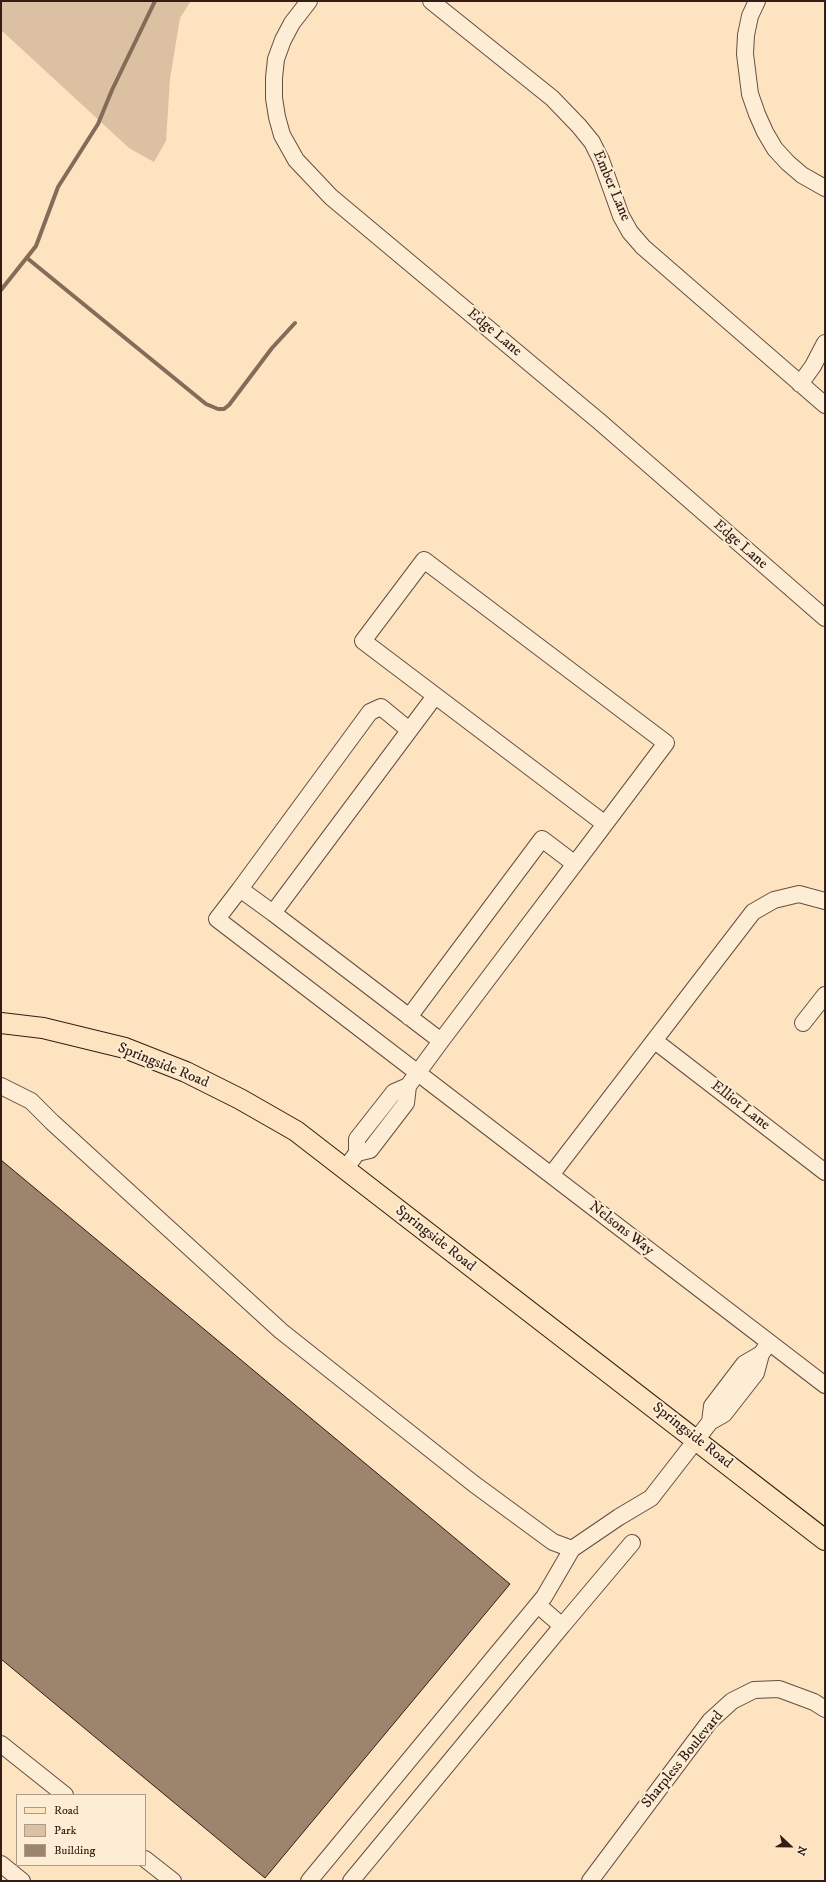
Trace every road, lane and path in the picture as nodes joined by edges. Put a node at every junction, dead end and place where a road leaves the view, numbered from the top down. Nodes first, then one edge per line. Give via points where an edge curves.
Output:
1 (309, 1) edge
2 (431, 1) edge
3 (757, 1) edge
4 (825, 188) edge
5 (825, 343) edge
6 (800, 384) junction
7 (825, 405) edge
8 (825, 618) edge
9 (435, 696) junction
10 (409, 730) junction
11 (605, 824) junction
12 (575, 864) junction
13 (240, 889) junction
14 (825, 901) edge
15 (273, 913) junction
16 (825, 995) edge
17 (409, 1017) junction
18 (1, 1023) edge
19 (803, 1023) dead end
20 (441, 1041) junction
21 (655, 1041) junction
22 (418, 1073) junction
23 (1, 1086) edge
24 (345, 1169) junction
25 (825, 1172) edge
26 (551, 1175) junction
27 (765, 1349) junction
28 (825, 1385) edge
29 (696, 1440) junction
30 (825, 1540) edge
31 (632, 1543) dead end
32 (572, 1549) junction
33 (538, 1605) junction
34 (562, 1626) junction
35 (825, 1709) edge
36 (1, 1744) edge
37 (64, 1794) edge
38 (146, 1860) edge
39 (1, 1864) edge
40 (22, 1881) edge
41 (173, 1881) edge
42 (309, 1881) edge
43 (351, 1881) edge
44 (590, 1881) edge

1 - 8 street, Edge Lane via 282,40 274,78 276,117 282,135 296,160 331,197 529,362
2 - 6 street, Ember Lane via 566,111 592,142 621,216 630,232 658,262
3 - 4 street via 750,16 745,54 750,94 756,114 775,148 788,163 802,175
5 - 6 street
6 - 7 street, Ember Lane
9 - 10 street
9 - 11 street
9 - 11 street via 363,641 424,560 666,743
10 - 13 street via 381,708 370,712
10 - 15 street
11 - 12 street
12 - 17 street via 542,839
12 - 20 street
13 - 15 street
13 - 22 street, Nelsons Way via 217,919
14 - 21 street via 799,894 774,900 753,912
15 - 17 street
16 - 19 street
17 - 20 street
18 - 24 main road, Springside Road via 43,1028 125,1048 186,1072 296,1131
20 - 22 street
21 - 25 street, Elliot Lane
21 - 26 street
22 - 24 street via 408,1086 406,1103 370,1150 357,1153
22 - 26 street, Nelsons Way
23 - 32 street via 31,1101 281,1331 474,1484 553,1542
24 - 29 main road, Springside Road
26 - 27 street, Nelsons Way
27 - 28 street, Nelsons Way
27 - 29 street via 756,1373 724,1414 710,1422
29 - 30 main road, Springside Road
29 - 32 street via 651,1498
31 - 34 street
32 - 33 street
33 - 34 street
33 - 42 street
34 - 43 street
35 - 44 street, Sharpless Boulevard via 814,1702 779,1690 754,1690 732,1701 710,1722
36 - 37 street
38 - 41 street
39 - 40 street

